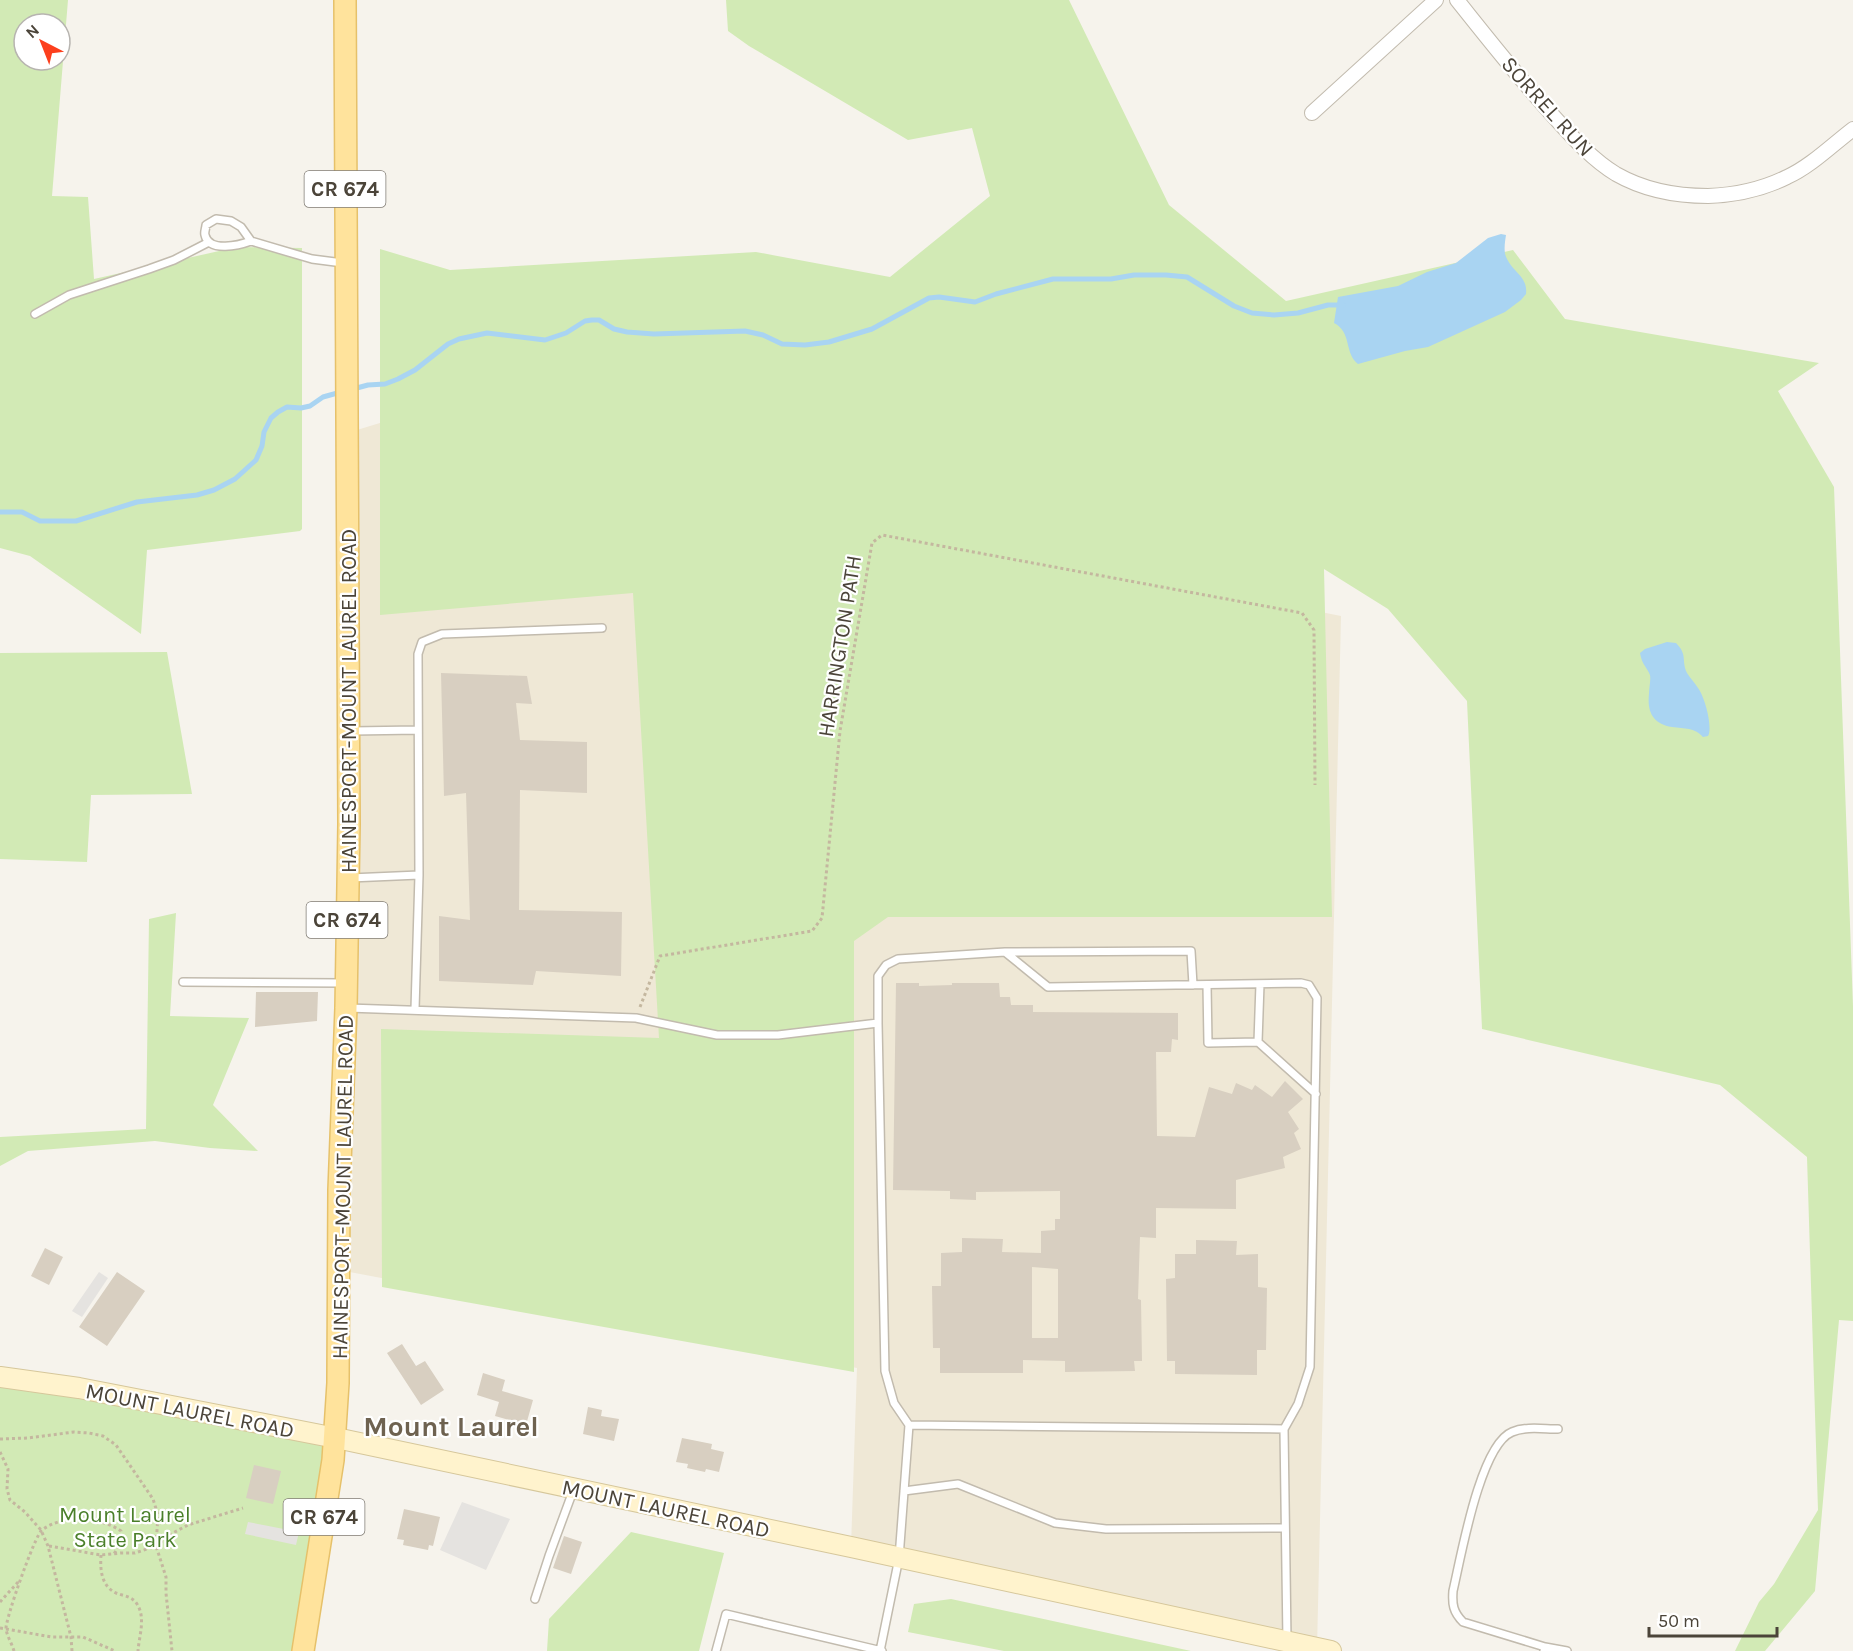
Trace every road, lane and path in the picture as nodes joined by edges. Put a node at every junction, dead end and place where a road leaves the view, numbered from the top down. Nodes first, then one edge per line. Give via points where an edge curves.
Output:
1 (345, 0) edge
2 (1436, 0) edge
3 (1457, 0) edge
4 (1311, 113) dead end
5 (1853, 129) edge
6 (251, 241) junction
7 (209, 242) junction
8 (345, 263) junction
9 (35, 314) dead end
10 (602, 628) dead end
11 (418, 730) junction
12 (349, 731) junction
13 (1315, 785) dead end
14 (419, 875) junction
15 (348, 878) junction
16 (1005, 952) junction
17 (183, 981) dead end
18 (346, 983) junction
19 (1207, 984) junction
20 (1260, 984) junction
21 (1193, 985) junction
22 (346, 1008) junction
23 (415, 1009) junction
24 (636, 1017) junction
25 (878, 1023) junction
26 (1258, 1042) junction
27 (1316, 1094) junction
28 (0, 1377) edge
29 (909, 1425) junction
30 (1284, 1429) junction
31 (1558, 1429) dead end
32 (336, 1438) junction
33 (0, 1439) edge
34 (0, 1452) edge
35 (574, 1489) junction
36 (904, 1491) junction
37 (243, 1508) dead end
38 (1285, 1528) junction
39 (41, 1530) junction
40 (48, 1546) junction
41 (156, 1546) junction
42 (114, 1554) junction
43 (101, 1555) junction
44 (899, 1558) junction
45 (22, 1578) junction
46 (535, 1599) dead end
47 (0, 1602) edge
48 (0, 1628) edge
49 (6, 1629) junction
50 (71, 1636) junction
51 (1285, 1647) edge
52 (1545, 1649) edge
53 (14, 1651) edge
54 (72, 1651) edge
55 (115, 1651) edge
56 (138, 1651) edge
57 (172, 1651) edge
58 (303, 1651) edge
59 (716, 1651) edge
60 (881, 1651) edge
61 (1330, 1651) edge
62 (1567, 1651) edge

1 - 8 main road, HAINESPORT-MOUNT LAUREL ROAD / CR 674
2 - 4 street
3 - 5 street, SORREL RUN via 1582,146 1616,174 1657,190 1679,195 1724,195 1768,185 1806,166
6 - 7 lane via 234,247
6 - 7 lane via 241,227 216,219 206,225
6 - 8 lane via 312,259
7 - 9 lane via 174,260 69,295
8 - 12 main road, HAINESPORT-MOUNT LAUREL ROAD / CR 674
10 - 11 lane via 442,634 422,642 418,654
11 - 12 lane
11 - 14 lane
12 - 15 main road, HAINESPORT-MOUNT LAUREL ROAD / CR 674
13 - 24 path, HARRINGTON PATH via 1314,630 1302,613 882,536 872,543 840,731 822,918 812,931 660,956
14 - 15 lane
14 - 23 lane
15 - 18 main road, HAINESPORT-MOUNT LAUREL ROAD / CR 674
16 - 21 lane via 1048,987
16 - 21 lane via 1191,951
16 - 25 lane via 898,958 878,976
17 - 18 lane
18 - 22 main road, HAINESPORT-MOUNT LAUREL ROAD / CR 674
19 - 20 lane
19 - 21 lane
19 - 26 lane via 1208,1043
20 - 26 lane
20 - 27 lane via 1301,983 1314,990
22 - 23 lane
22 - 32 main road, HAINESPORT-MOUNT LAUREL ROAD / CR 674
23 - 24 lane
24 - 25 lane via 717,1035 778,1035
25 - 29 lane via 885,1371 894,1403
26 - 27 lane
27 - 30 lane via 1310,1367 1298,1404
28 - 32 main road, MOUNT LAUREL ROAD via 79,1388
29 - 30 lane
29 - 36 lane
30 - 38 lane
31 - 52 lane via 1524,1428 1510,1432 1498,1443 1476,1495 1452,1605 1463,1622
32 - 35 main road, MOUNT LAUREL ROAD
32 - 58 main road, HAINESPORT-MOUNT LAUREL ROAD / CR 674
33 - 41 path via 81,1432 103,1436 116,1445 153,1499 158,1515
34 - 39 path via 8,1469 10,1500
35 - 44 main road, MOUNT LAUREL ROAD
35 - 46 lane
36 - 38 lane via 958,1484 1055,1523 1106,1529
36 - 44 lane
37 - 41 path via 188,1525
38 - 51 lane
39 - 40 path
39 - 42 path via 79,1518 103,1521 121,1531 121,1542
39 - 45 path
40 - 43 path
40 - 50 path
41 - 42 path
41 - 57 path via 166,1577
42 - 43 path
43 - 56 path via 100,1572 107,1585 138,1606
44 - 51 main road, MOUNT LAUREL ROAD
44 - 60 lane
45 - 47 path
45 - 49 path via 10,1606
48 - 49 path
49 - 50 path via 52,1637
49 - 53 path
50 - 54 path
50 - 55 path
51 - 61 main road, MOUNT LAUREL ROAD
52 - 62 lane
59 - 60 lane via 726,1614

